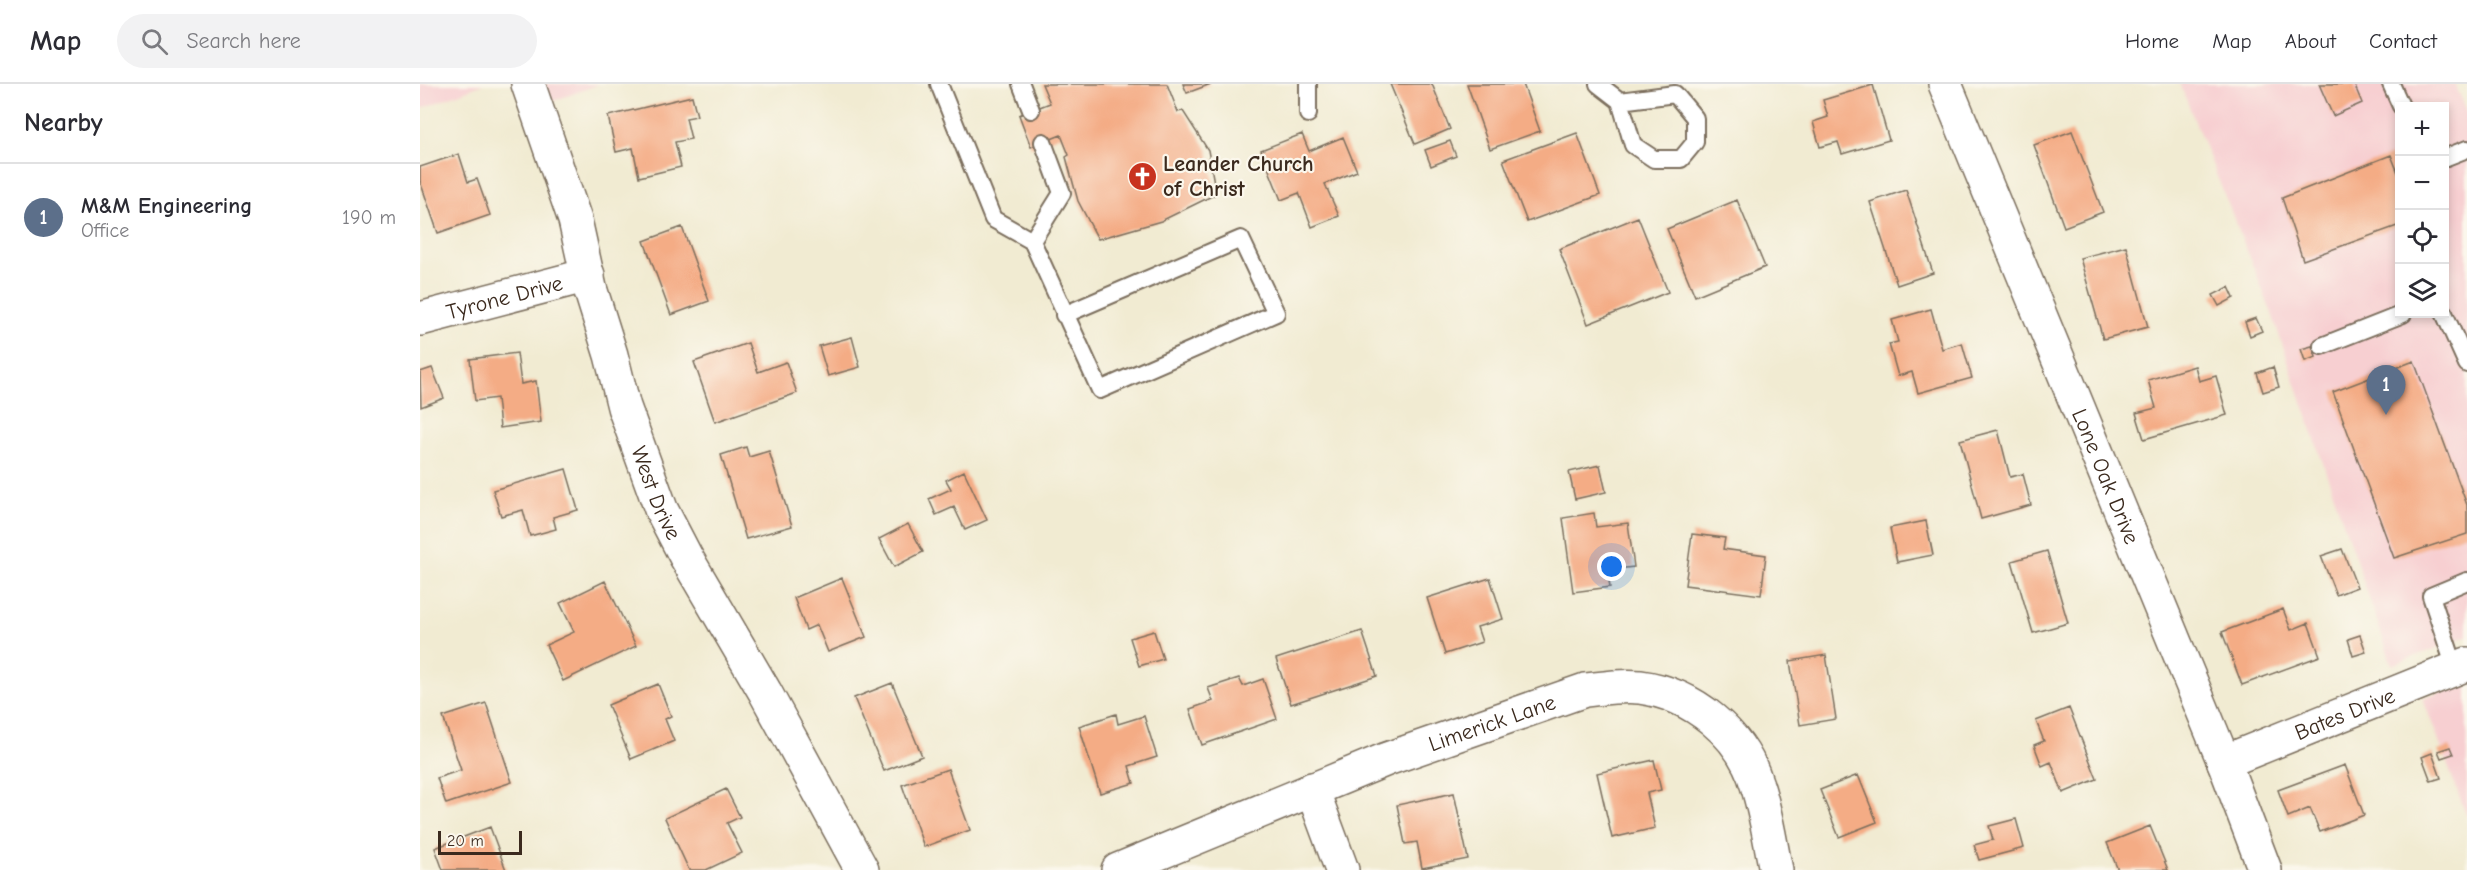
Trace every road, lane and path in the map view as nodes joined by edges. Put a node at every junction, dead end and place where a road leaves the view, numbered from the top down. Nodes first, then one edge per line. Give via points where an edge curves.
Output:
1 (528, 84) edge
2 (939, 84) edge
3 (1021, 84) edge
4 (1308, 84) edge
5 (1598, 84) edge
6 (1945, 84) edge
7 (2391, 84) edge
8 (1620, 101) junction
9 (2399, 102) edge
10 (1031, 110) dead end
11 (1308, 114) dead end
12 (1043, 142) dead end
13 (2467, 149) edge
14 (2449, 156) edge
15 (1032, 241) junction
16 (588, 275) junction
17 (1064, 315) junction
18 (2395, 317) edge
19 (2448, 318) edge
20 (420, 319) edge
21 (2462, 338) edge
22 (2322, 346) dead end
23 (2467, 364) edge
24 (2467, 581) edge
25 (2461, 666) edge
26 (2224, 762) junction
27 (1312, 789) junction
28 (862, 870) edge
29 (1118, 870) edge
30 (1342, 870) edge
31 (1776, 870) edge
32 (2265, 870) edge

1 - 16 street, West Drive via 575,220
2 - 15 lane via 993,219
3 - 10 lane
4 - 11 lane
5 - 8 lane
6 - 26 street, Lone Oak Drive
7 - 9 lane
8 - 8 lane via 1675,94 1695,118 1695,142 1681,159 1654,159 1633,145
12 - 15 lane via 1062,193
13 - 14 lane
15 - 17 lane
16 - 20 street, Tyrone Drive
16 - 28 street, West Drive via 624,407 661,509
17 - 17 lane via 1100,390 1276,312 1241,239
18 - 22 lane
19 - 21 lane
21 - 23 lane
24 - 25 lane via 2431,596
25 - 26 street, Bates Drive
26 - 32 street, Lone Oak Drive
27 - 29 street, Limerick Lane
27 - 30 street
27 - 31 street, Limerick Lane via 1585,690 1642,687 1675,696 1704,713 1743,754 1757,784

